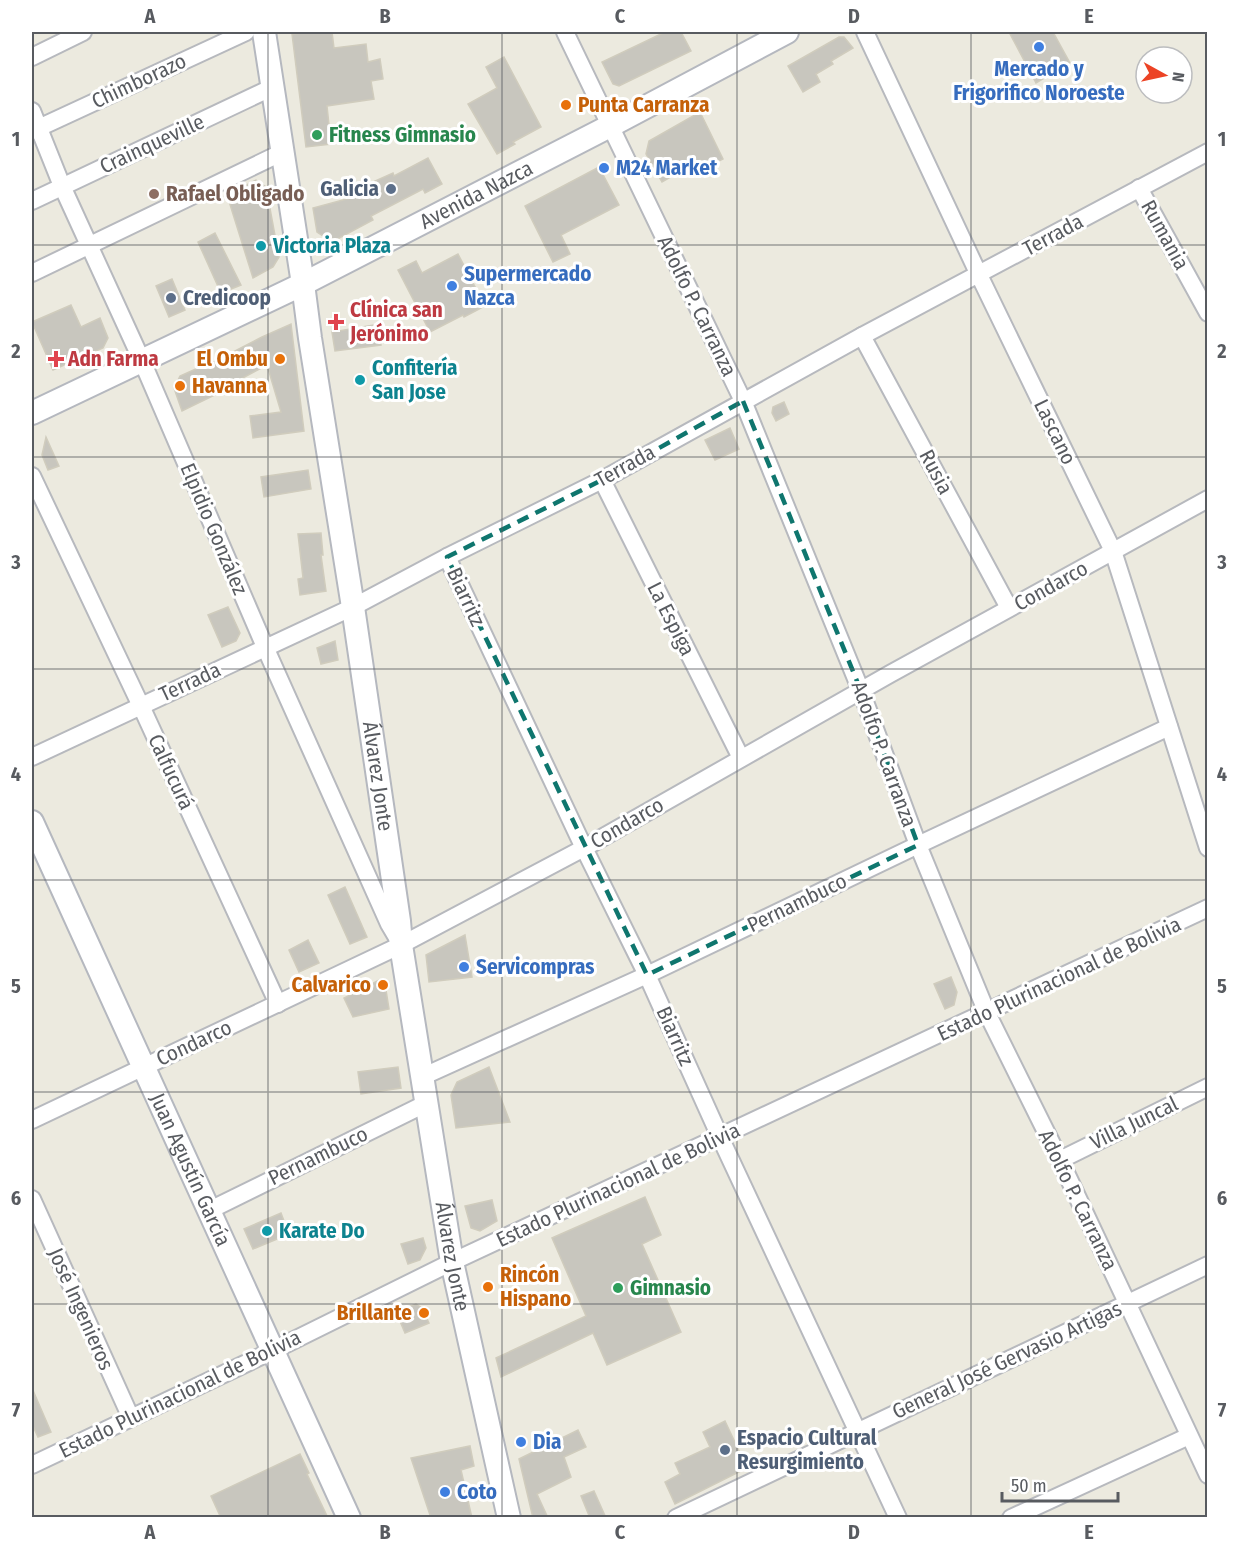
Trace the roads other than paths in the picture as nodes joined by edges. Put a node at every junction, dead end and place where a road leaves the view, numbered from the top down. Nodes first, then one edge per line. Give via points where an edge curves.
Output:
1 (83, 32) edge
2 (246, 32) edge
3 (264, 32) edge
4 (565, 32) edge
5 (787, 32) edge
6 (865, 32) edge
7 (32, 57) edge
8 (273, 87) junction
9 (32, 111) edge
10 (610, 126) junction
11 (35, 129) edge
12 (283, 152) junction
13 (1208, 152) edge
14 (62, 186) junction
15 (1140, 188) junction
16 (32, 201) edge
17 (89, 246) junction
18 (32, 273) edge
19 (979, 275) junction
20 (303, 284) junction
21 (1208, 313) edge
22 (862, 336) junction
23 (142, 361) junction
24 (743, 401) junction
25 (32, 413) edge
26 (32, 476) edge
27 (602, 480) junction
28 (1208, 499) edge
29 (1113, 551) junction
30 (447, 557) junction
31 (353, 607) junction
32 (1009, 608) junction
33 (265, 647) junction
34 (861, 690) junction
35 (141, 706) junction
36 (1169, 727) junction
37 (32, 757) edge
38 (741, 758) junction
39 (32, 822) edge
40 (918, 845) junction
41 (584, 848) junction
42 (1208, 848) edge
43 (1208, 908) edge
44 (401, 945) junction
45 (647, 975) junction
46 (278, 1004) junction
47 (987, 1013) junction
48 (143, 1068) junction
49 (424, 1076) junction
50 (1208, 1087) edge
51 (427, 1103) junction
52 (32, 1120) edge
53 (720, 1137) junction
54 (1060, 1160) junction
55 (32, 1199) edge
56 (210, 1210) junction
57 (452, 1262) junction
58 (1208, 1265) edge
59 (1128, 1303) junction
60 (273, 1350) junction
61 (131, 1418) junction
62 (857, 1430) junction
63 (1189, 1436) junction
64 (32, 1465) edge
65 (1208, 1475) edge
66 (349, 1518) edge
67 (509, 1518) edge
68 (676, 1518) edge
69 (898, 1518) edge
70 (1011, 1518) edge

1 - 7 street
2 - 11 street, Chimborazo
3 - 8 street, Álvarez Jonte
4 - 10 street, Adolfo P. Carranza
5 - 10 street, Avenida Nazca
6 - 19 street, Lascano
8 - 12 street, Álvarez Jonte
8 - 14 street, Crainqueville
9 - 11 street, Elpidio González
10 - 20 street, Avenida Nazca
10 - 24 street, Adolfo P. Carranza
11 - 14 street, Elpidio González
12 - 17 street
12 - 20 street, Álvarez Jonte
13 - 15 street, Terrada
14 - 16 street, Crainqueville
14 - 17 street, Elpidio González
15 - 19 street, Terrada
15 - 21 street, Rumania
17 - 18 street
17 - 23 street, Elpidio González
19 - 22 street, Terrada
19 - 29 street, Lascano
20 - 23 street, Avenida Nazca
20 - 31 street, Álvarez Jonte
22 - 24 street, Terrada
22 - 32 street, Rusia
23 - 25 street, Avenida Nazca
23 - 33 street, Elpidio González
24 - 27 street, Terrada
24 - 34 street, Adolfo P. Carranza
26 - 35 street, Calfucurá
27 - 30 street, Terrada
27 - 38 street, La Espiga
28 - 29 street, Condarco
29 - 32 street, Condarco
29 - 36 street, Lascano
30 - 31 street, Terrada
30 - 41 street, Biarritz
31 - 33 street, Terrada
31 - 44 street, Álvarez Jonte
32 - 34 street, Condarco
33 - 35 street, Terrada
33 - 44 street, Elpidio González
34 - 38 street, Condarco
34 - 40 street, Adolfo P. Carranza
35 - 37 street, Terrada
35 - 46 street, Calfucurá
36 - 40 street, Pernambuco
36 - 42 street, Lascano
38 - 41 street, Condarco
39 - 48 street, Juan Agustín García
40 - 45 street, Pernambuco
40 - 47 street, Adolfo P. Carranza
41 - 44 street, Condarco
41 - 45 street, Biarritz
43 - 47 street, Estado Plurinacional de Bolivia
44 - 46 street, Condarco
44 - 49 street, Álvarez Jonte
45 - 49 street, Pernambuco
45 - 53 street, Biarritz
46 - 48 street, Condarco
47 - 53 street, Estado Plurinacional de Bolivia
47 - 54 street, Adolfo P. Carranza
48 - 52 street, Condarco
48 - 56 street, Juan Agustín García
49 - 51 street, Álvarez Jonte
50 - 54 street, Villa Juncal
51 - 56 street, Pernambuco
51 - 57 street, Álvarez Jonte
53 - 57 street, Estado Plurinacional de Bolivia
53 - 62 street, Biarritz
54 - 59 street, Adolfo P. Carranza
55 - 61 street, José Ingenieros
56 - 60 street, Juan Agustín García
57 - 60 street, Estado Plurinacional de Bolivia
57 - 67 street, Álvarez Jonte
58 - 59 street, General José Gervasio Artigas
59 - 62 street, General José Gervasio Artigas
59 - 63 street, Adolfo P. Carranza
60 - 61 street, Estado Plurinacional de Bolivia
60 - 66 street, Juan Agustín García
61 - 64 street, Estado Plurinacional de Bolivia
62 - 68 street, General José Gervasio Artigas
62 - 69 street, Biarritz
63 - 65 street, Adolfo P. Carranza
63 - 70 street

